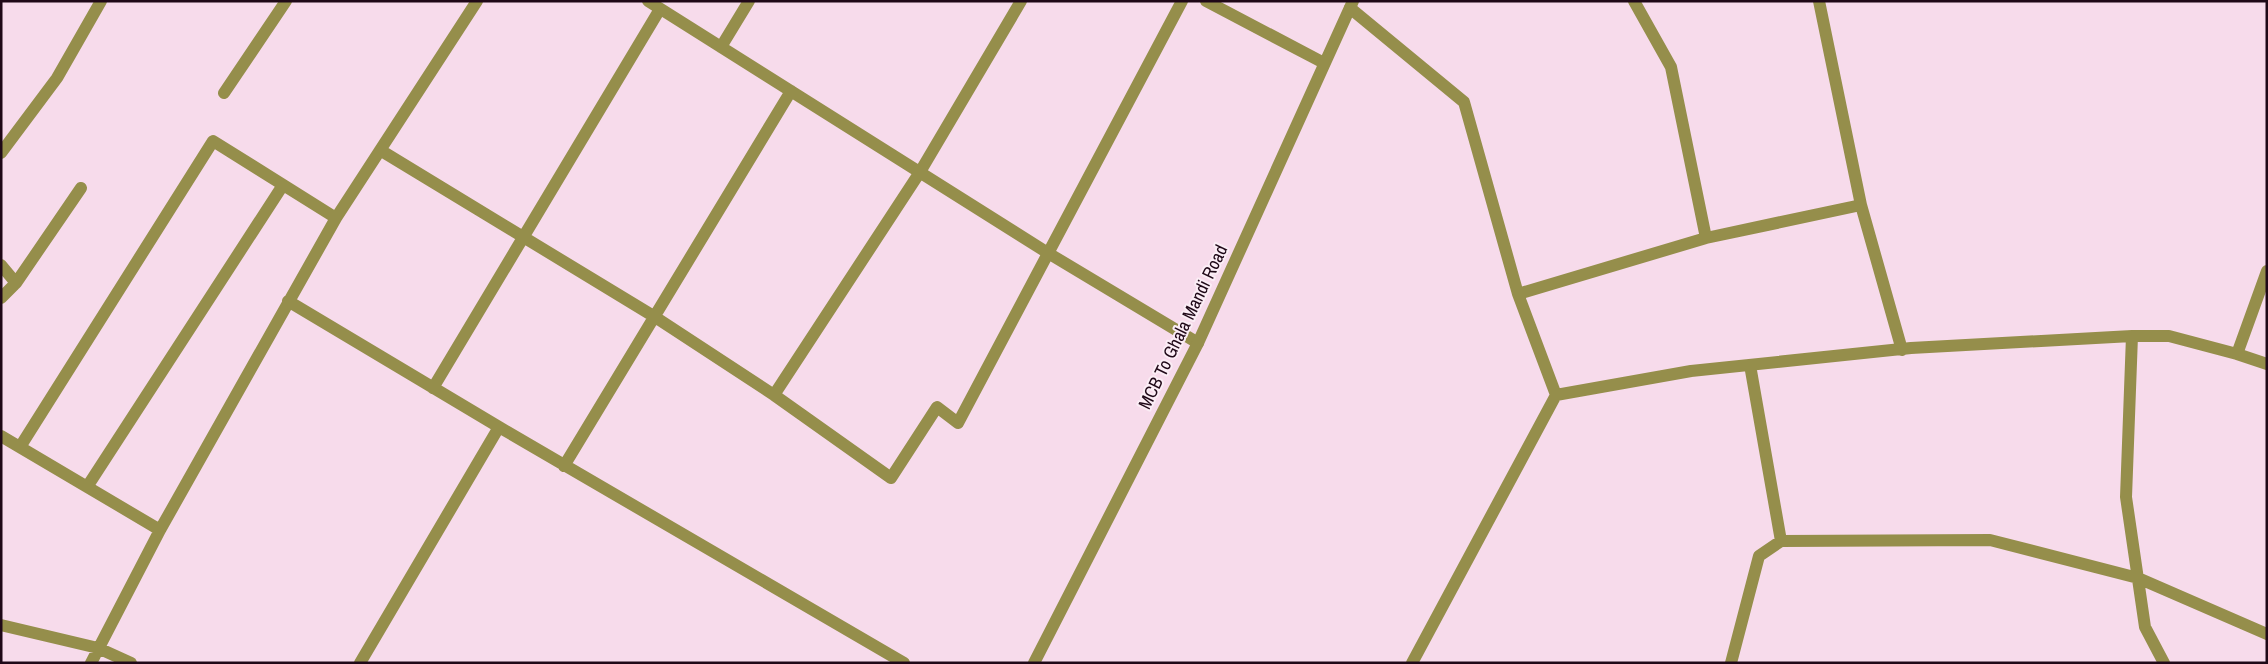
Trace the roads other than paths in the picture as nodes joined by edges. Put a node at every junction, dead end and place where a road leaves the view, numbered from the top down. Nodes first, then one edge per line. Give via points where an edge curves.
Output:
1 (101, 1) edge
2 (286, 1) edge
3 (477, 1) edge
4 (648, 1) edge
5 (749, 1) edge
6 (1021, 1) edge
7 (1182, 1) edge
8 (1206, 1) edge
9 (1634, 1) edge
10 (1819, 1) edge
11 (1352, 5) edge
12 (660, 9) junction
13 (721, 47) junction
14 (1324, 63) junction
15 (791, 91) junction
16 (224, 93) dead end
17 (380, 150) junction
18 (1, 153) edge
19 (920, 172) junction
20 (283, 185) junction
21 (81, 188) dead end
22 (1861, 205) junction
23 (336, 218) junction
24 (524, 237) junction
25 (1706, 238) junction
26 (1048, 253) junction
27 (1, 265) edge
28 (2267, 271) edge
29 (16, 283) junction
30 (1518, 294) junction
31 (1, 298) edge
32 (288, 301) junction
33 (655, 317) junction
34 (2132, 336) junction
35 (1198, 343) junction
36 (1902, 350) junction
37 (2237, 354) junction
38 (2267, 364) edge
39 (1750, 365) junction
40 (433, 388) junction
41 (774, 395) junction
42 (1556, 395) junction
43 (499, 427) junction
44 (1, 436) edge
45 (20, 447) junction
46 (564, 466) junction
47 (88, 487) junction
48 (160, 530) junction
49 (1781, 541) junction
50 (2138, 578) junction
51 (1, 625) edge
52 (2267, 634) edge
53 (98, 648) junction
54 (91, 663) edge
55 (130, 663) edge
56 (360, 663) edge
57 (904, 663) edge
58 (1034, 663) edge
59 (1412, 663) edge
60 (1731, 663) edge
61 (2164, 663) edge

1 - 18 street via 57,78
2 - 16 street
3 - 17 street
4 - 12 street
5 - 13 street
6 - 19 street
7 - 26 street
8 - 14 street
9 - 25 street via 1671,67
10 - 22 street
11 - 14 street, MCB To Ghala Mandi Road
11 - 30 street via 1464,102
12 - 13 street
12 - 24 street
13 - 15 street
14 - 35 street, MCB To Ghala Mandi Road
15 - 19 street
15 - 33 street
17 - 23 street
17 - 24 street
19 - 26 street
19 - 41 street
20 - 23 street
20 - 45 street via 213,141
20 - 47 street
21 - 29 street
22 - 25 street
22 - 36 street
23 - 32 street
24 - 33 street
24 - 40 street
25 - 30 street
26 - 35 street
26 - 41 street via 958,423 937,407 891,478
27 - 29 street
28 - 37 street
29 - 31 street
30 - 42 street
32 - 40 street
32 - 48 street
33 - 41 street
33 - 46 street
34 - 36 street
34 - 37 street via 2169,336
34 - 50 street via 2126,497
35 - 58 street, MCB To Ghala Mandi Road
36 - 39 street
37 - 38 street
39 - 42 street via 1691,371
39 - 49 street
40 - 43 street
42 - 59 street
43 - 46 street
43 - 56 street
44 - 45 street
45 - 47 street
46 - 57 street
47 - 48 street
48 - 53 street
49 - 50 street via 1990,540
49 - 60 street via 1759,556
50 - 52 street
50 - 61 street via 2145,627
51 - 53 street
53 - 54 street
53 - 55 street

